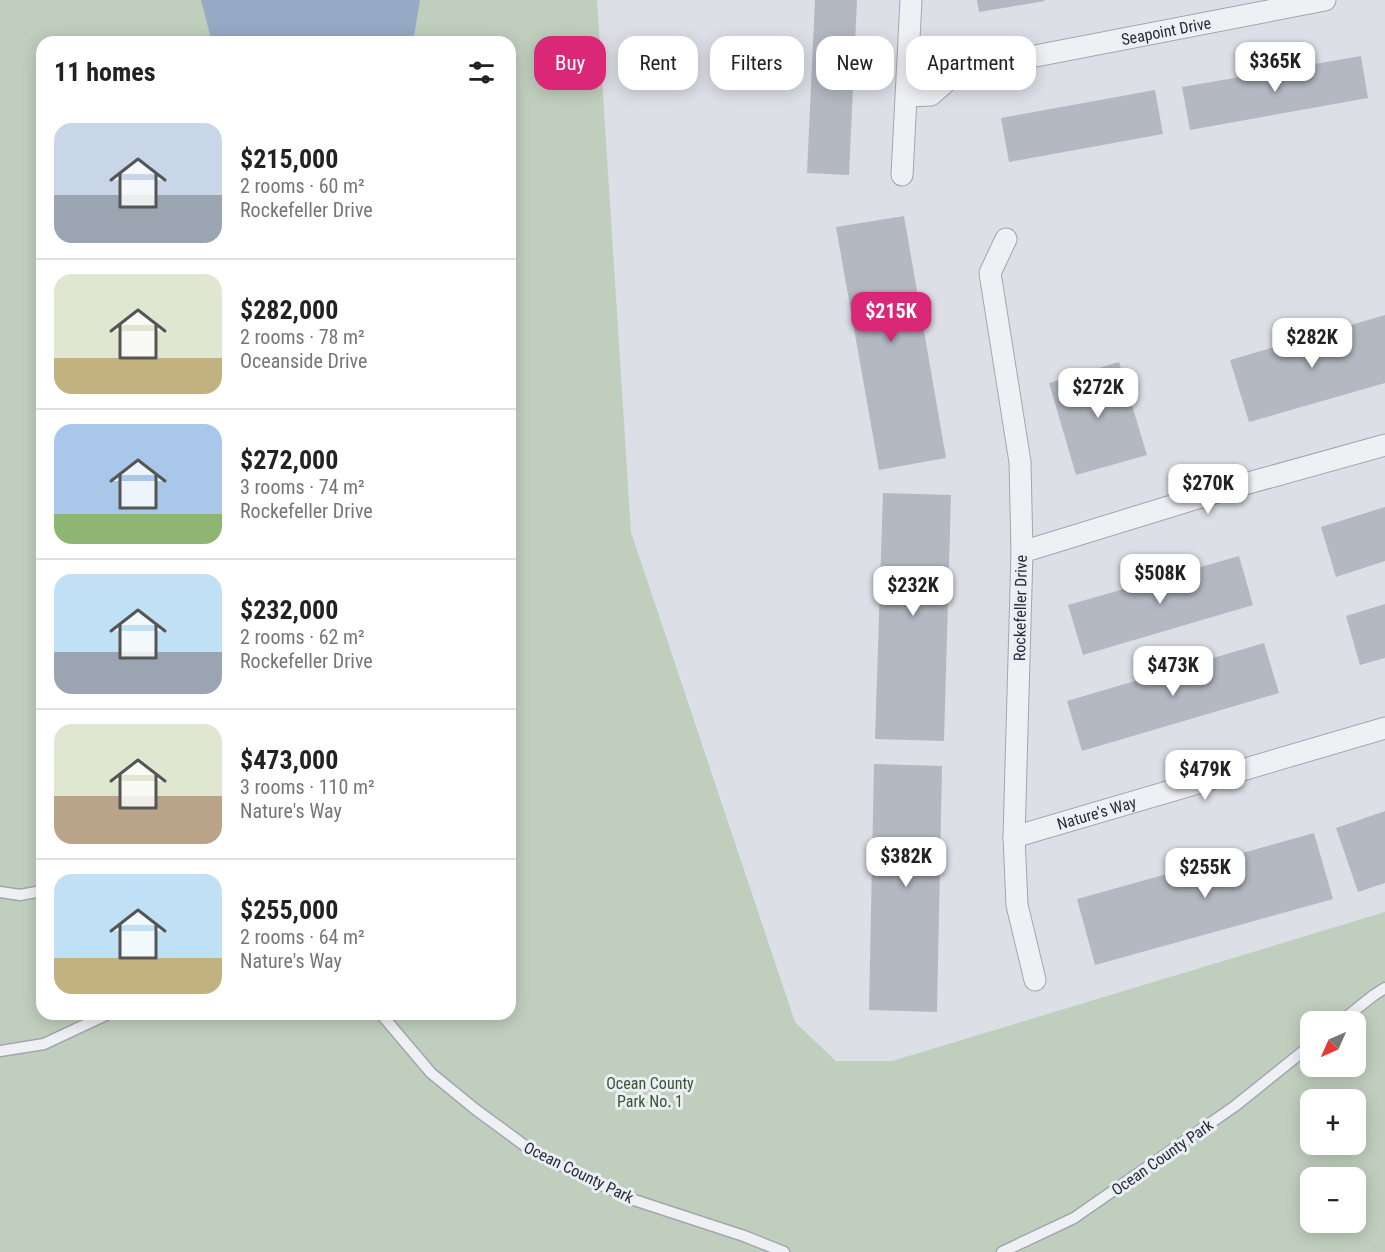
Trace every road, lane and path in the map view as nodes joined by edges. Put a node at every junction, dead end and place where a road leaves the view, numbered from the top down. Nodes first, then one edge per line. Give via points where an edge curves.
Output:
1 (910, 0) edge
2 (1325, 0) edge
3 (907, 96) junction
4 (902, 176) dead end
5 (1006, 239) dead end
6 (1385, 445) edge
7 (1022, 552) junction
8 (1385, 728) edge
9 (1014, 837) junction
10 (0, 892) edge
11 (36, 892) edge
12 (1035, 980) dead end
13 (1385, 988) edge
14 (1354, 1011) edge
15 (95, 1020) edge
16 (386, 1020) edge
17 (0, 1051) edge
18 (1300, 1054) edge
19 (784, 1252) edge
20 (1002, 1252) edge

1 - 3 street
2 - 3 street, Seapoint Drive via 958,71 932,95
3 - 4 street
5 - 7 street, Rockefeller Drive via 990,273 1020,462
6 - 7 street
7 - 9 street, Rockefeller Drive
8 - 9 street, Nature's Way
9 - 12 street, Rockefeller Drive via 1017,905
10 - 11 lane
13 - 14 lane
15 - 17 lane via 44,1044
16 - 19 lane, Ocean County Park via 431,1073 532,1151 628,1198
18 - 20 lane, Ocean County Park via 1235,1107 1074,1218

